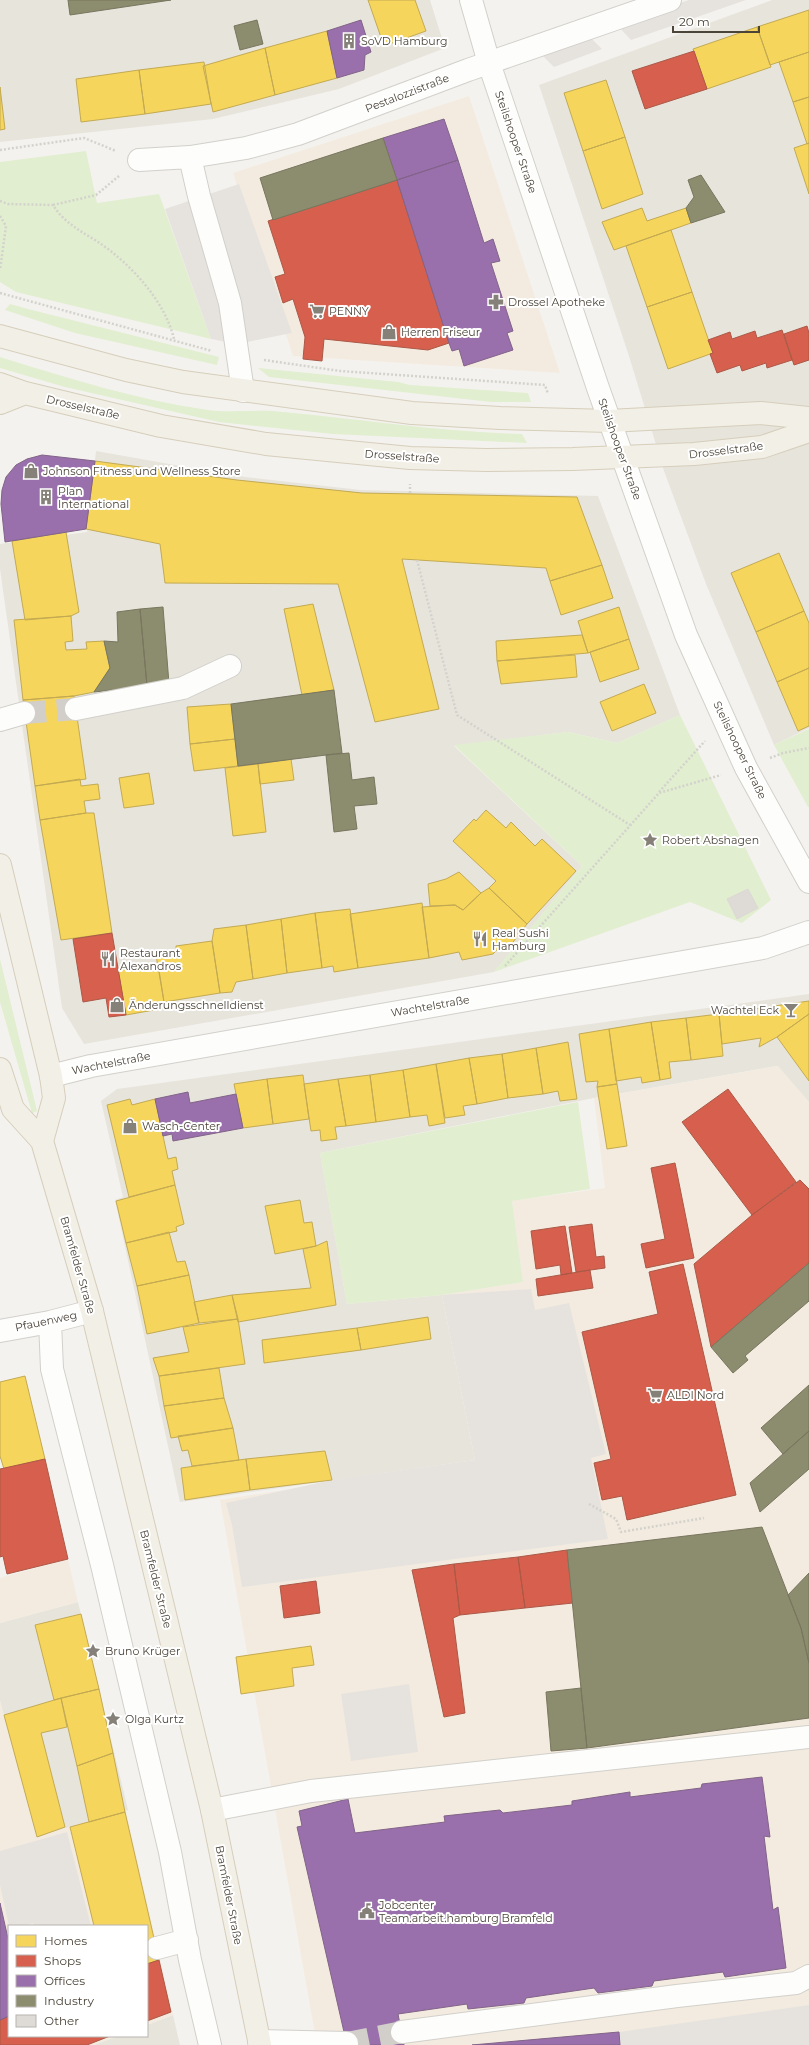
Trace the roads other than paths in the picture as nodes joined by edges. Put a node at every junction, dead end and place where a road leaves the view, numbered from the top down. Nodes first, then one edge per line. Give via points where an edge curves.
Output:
1 (471, 0) edge
2 (670, 0) edge
3 (489, 63) junction
4 (190, 157) junction
5 (139, 160) road end
6 (0, 336) edge
7 (0, 384) edge
8 (243, 391) junction
9 (25, 393) junction
10 (0, 403) edge
11 (809, 418) edge
12 (610, 421) junction
13 (809, 431) edge
14 (623, 458) junction
15 (230, 666) dead end
16 (76, 709) tunnel mouth
17 (24, 713) tunnel mouth
18 (0, 720) edge
19 (0, 865) edge
20 (809, 882) edge
21 (809, 932) edge
22 (0, 1072) edge
23 (51, 1076) junction
24 (42, 1141) junction
25 (92, 1311) junction
26 (50, 1322) junction
27 (0, 1331) edge
28 (809, 1737) edge
29 (212, 1810) junction
30 (187, 1940) junction
31 (157, 1948) dead end
32 (809, 1976) edge
33 (402, 2032) tunnel mouth
34 (259, 2043) edge
35 (347, 2043) dead end
36 (210, 2045) edge

1 - 3 street, Steilshooper Straße
2 - 3 street, Pestalozzistraße
3 - 4 street, Pestalozzistraße via 298,134 246,148
3 - 12 street, Steilshooper Straße
4 - 5 street, Pestalozzistraße
4 - 8 street via 230,303
6 - 8 main road via 141,373
7 - 9 main road, Drosselstraße
8 - 12 main road via 412,413
9 - 10 main road
9 - 14 main road, Drosselstraße via 161,426 266,444 410,458
11 - 12 main road via 761,413
12 - 14 street, Steilshooper Straße
13 - 14 main road, Drosselstraße via 762,447
14 - 20 street, Steilshooper Straße via 686,635 746,768
15 - 16 street via 182,688
17 - 18 street
19 - 23 main road
21 - 23 street, Wachtelstraße via 763,948 107,1063
22 - 24 main road, Bramfelder Straße via 13,1109
23 - 24 main road via 54,1098
24 - 25 main road, Bramfelder Straße
25 - 26 street, Pfauenweg
25 - 29 main road, Bramfelder Straße
26 - 27 street, Pfauenweg
26 - 30 street via 52,1370 157,1797
28 - 29 street via 311,1791
29 - 34 main road, Bramfelder Straße
30 - 31 street
30 - 36 street
32 - 33 street via 796,1983
34 - 35 street

